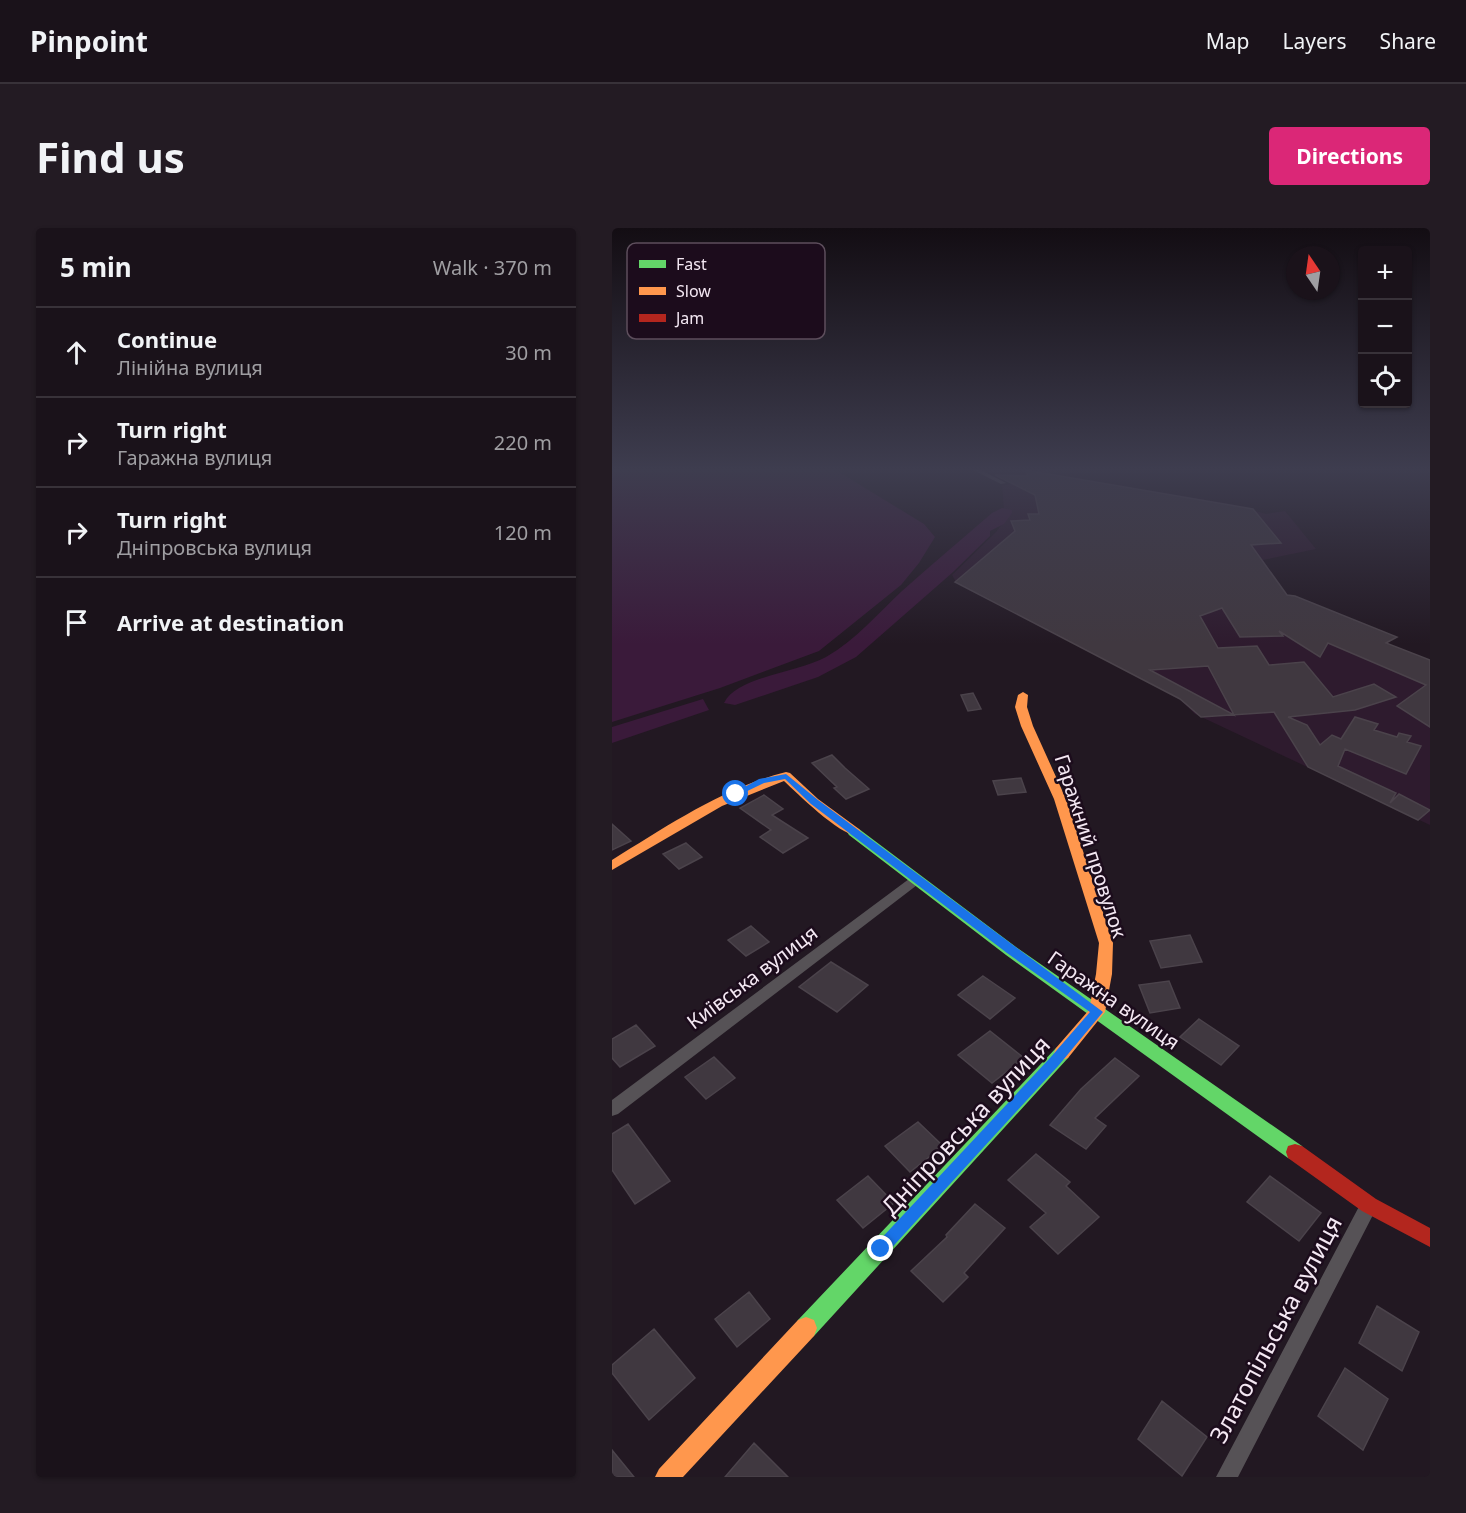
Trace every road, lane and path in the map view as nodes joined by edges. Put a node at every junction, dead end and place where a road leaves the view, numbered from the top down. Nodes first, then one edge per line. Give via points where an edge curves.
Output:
1 (1023, 695) dead end
2 (612, 866) edge
3 (918, 879) junction
4 (1097, 1012) junction
5 (612, 1109) edge
6 (1369, 1205) junction
7 (1430, 1238) edge
8 (668, 1477) edge
9 (1227, 1477) edge

1 - 4 street, Гаражний провулок via 1021,707 1027,726 1060,799 1106,943
2 - 3 street, Гаражна вулиця via 736,794 762,781 786,776 814,802
3 - 4 street, Гаражна вулиця
3 - 5 street, Київська вулиця
4 - 6 street, Гаражна вулиця
4 - 8 street, Дніпровська вулиця
6 - 7 street, Гаражна вулиця
6 - 9 street, Златопільська вулиця

